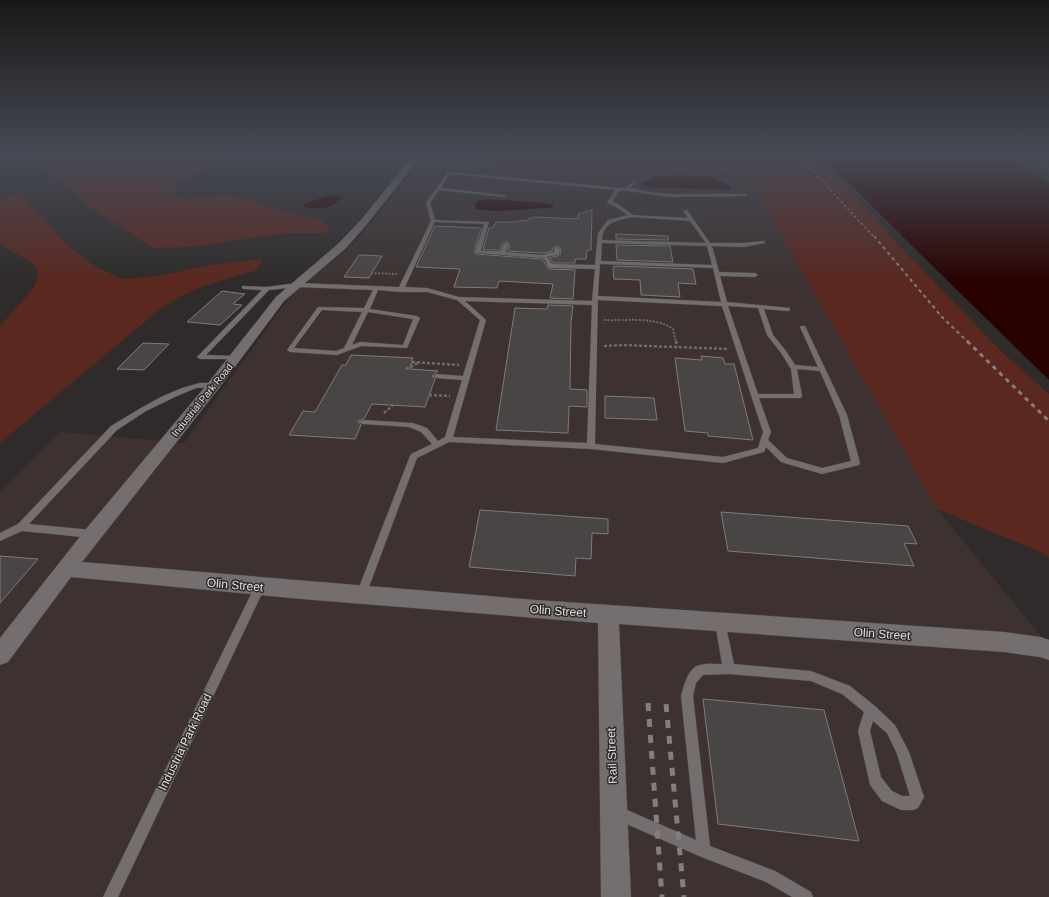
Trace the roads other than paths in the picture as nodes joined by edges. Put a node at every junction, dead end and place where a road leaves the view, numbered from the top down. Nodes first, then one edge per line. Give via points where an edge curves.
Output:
1 (383, 199) edge
2 (430, 199) edge
3 (611, 199) edge
4 (685, 210) dead end
5 (632, 216) junction
6 (691, 220) junction
7 (433, 221) junction
8 (599, 241) junction
9 (763, 242) dead end
10 (709, 244) junction
11 (506, 245) dead end
12 (557, 249) dead end
13 (503, 253) junction
14 (544, 257) junction
15 (598, 265) junction
16 (716, 270) junction
17 (755, 275) dead end
18 (297, 285) junction
19 (244, 288) dead end
20 (267, 289) junction
21 (376, 289) junction
22 (401, 290) junction
23 (459, 299) junction
24 (595, 300) junction
25 (724, 304) junction
26 (760, 307) junction
27 (367, 310) junction
28 (788, 310) dead end
29 (803, 327) dead end
30 (347, 349) junction
31 (235, 358) junction
32 (793, 367) junction
33 (822, 369) junction
34 (436, 376) dead end
35 (466, 378) junction
36 (214, 385) junction
37 (755, 396) junction
38 (363, 422) dead end
39 (448, 439) junction
40 (764, 440) junction
41 (436, 445) junction
42 (591, 446) junction
43 (21, 527) junction
44 (93, 534) junction
45 (0, 537) edge
46 (68, 569) junction
47 (260, 588) junction
48 (361, 595) junction
49 (608, 615) junction
50 (720, 622) junction
51 (1049, 650) edge
52 (0, 655) edge
53 (729, 669) junction
54 (871, 710) junction
55 (613, 811) junction
56 (704, 851) junction
57 (110, 897) edge
58 (616, 897) edge
59 (806, 897) edge

1 - 18 street, Industrial Park Road via 342,246
2 - 7 lane via 428,202
3 - 5 lane via 609,203
4 - 6 lane
5 - 6 lane
5 - 8 lane via 610,221 600,233
6 - 10 lane
7 - 13 lane via 487,223 478,252
7 - 22 lane
8 - 10 lane
8 - 15 lane
9 - 10 lane via 743,245
10 - 16 lane
11 - 13 lane
12 - 14 lane via 556,254
13 - 14 lane
14 - 15 lane via 550,266
15 - 16 lane
15 - 24 lane
16 - 17 lane
16 - 25 lane
18 - 20 lane
18 - 21 lane
18 - 31 street, Industrial Park Road via 280,299
19 - 20 lane
20 - 31 lane via 200,356
21 - 22 lane
21 - 27 lane
22 - 23 lane via 427,290
23 - 24 lane
23 - 35 lane via 483,320
24 - 25 lane
24 - 42 lane
25 - 26 lane
25 - 37 lane
26 - 28 lane
26 - 32 lane via 770,335
27 - 30 lane
27 - 30 lane via 417,318 405,347 360,344
27 - 30 lane via 320,308 290,350 337,353
29 - 33 lane
31 - 36 street, Industrial Park Road
32 - 33 lane
32 - 37 lane via 798,396
33 - 40 lane via 843,415 856,463 822,471 784,460
34 - 35 lane
35 - 39 lane
36 - 43 lane via 197,386 156,403 114,428
36 - 44 street, Industrial Park Road
37 - 40 lane via 767,432
38 - 41 lane via 410,425 424,430
39 - 41 lane
39 - 42 lane
40 - 42 lane via 761,450 723,460
41 - 48 lane via 414,456
43 - 44 lane
43 - 45 lane
44 - 46 street, Industrial Park Road
46 - 47 street, Olin Street
46 - 52 street, Industrial Park Road
47 - 48 street, Olin Street
47 - 57 lane, Industria Park Road
48 - 49 street, Olin Street
49 - 50 street, Olin Street
49 - 55 street, Rail Street
50 - 51 street, Olin Street via 1004,642
50 - 53 lane
53 - 54 lane via 811,676 846,690
53 - 56 lane via 700,670 691,680 687,696
54 - 54 lane via 864,731 875,780 887,796 901,803 913,804 917,797 903,752 891,729
55 - 56 lane
55 - 58 street, Rail Street
56 - 59 lane via 770,876

